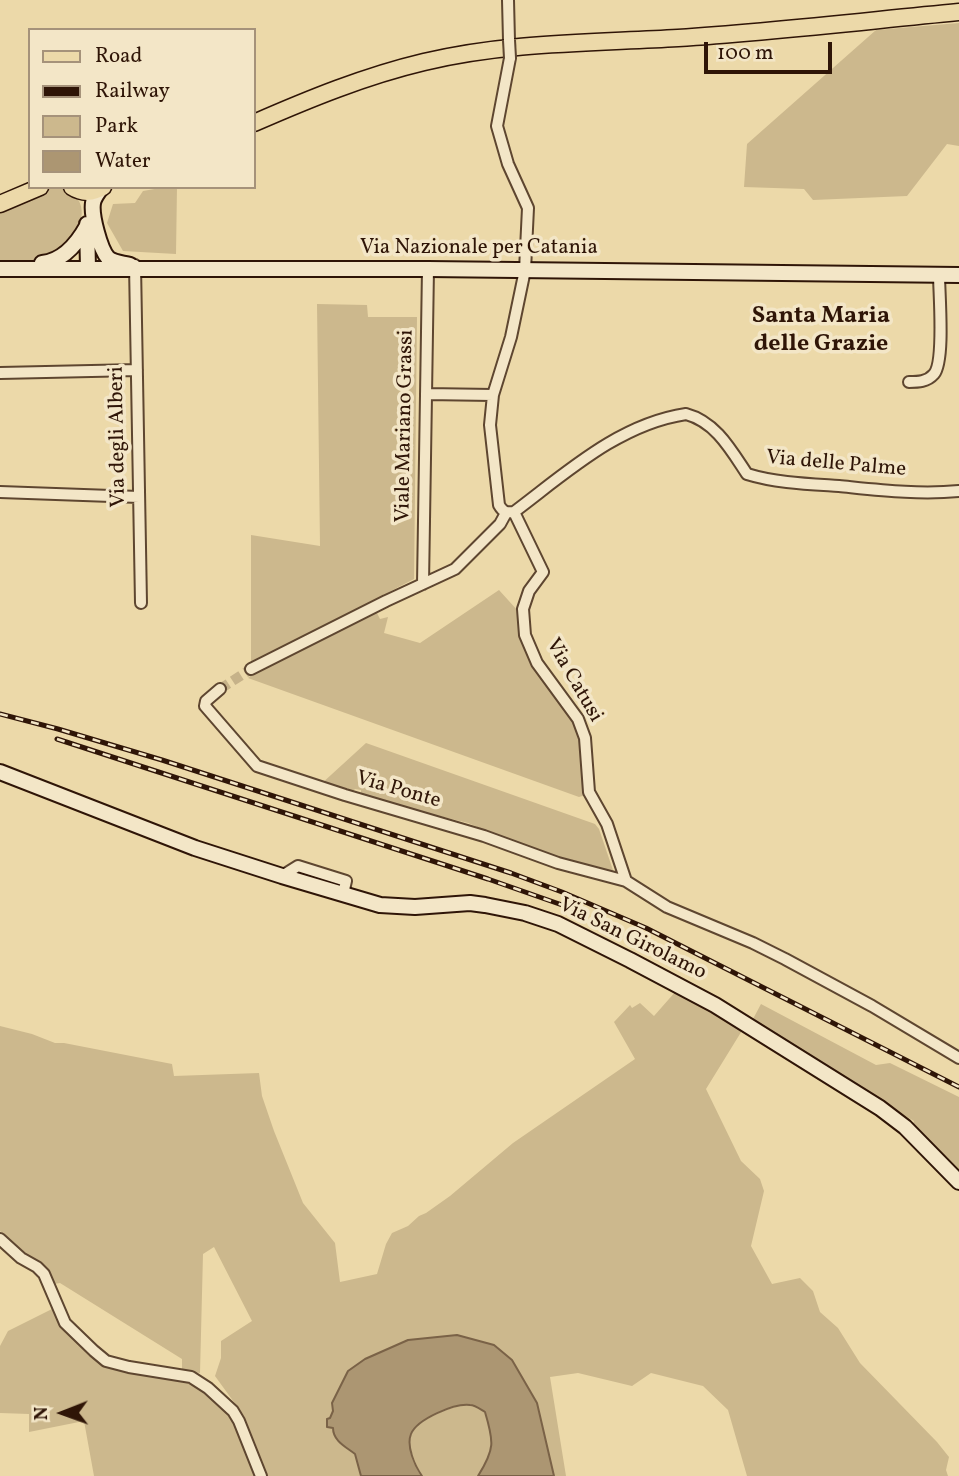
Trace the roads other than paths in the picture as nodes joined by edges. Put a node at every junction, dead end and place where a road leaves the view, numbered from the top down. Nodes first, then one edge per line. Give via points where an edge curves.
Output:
1 (508, 0) edge
2 (959, 12) edge
3 (256, 122) edge
4 (33, 189) edge
5 (75, 189) edge
6 (99, 189) edge
7 (101, 189) edge
8 (0, 204) edge
9 (92, 229) junction
10 (0, 267) edge
11 (88, 268) junction
12 (135, 268) junction
13 (428, 269) junction
14 (525, 270) junction
15 (939, 274) junction
16 (959, 275) edge
17 (137, 370) junction
18 (0, 373) edge
19 (909, 382) dead end
20 (426, 394) junction
21 (493, 395) junction
22 (959, 491) edge
23 (0, 492) edge
24 (139, 496) junction
25 (510, 512) junction
26 (423, 584) junction
27 (141, 603) dead end
28 (251, 669) tunnel mouth
29 (220, 689) tunnel mouth
30 (0, 772) edge
31 (282, 877) junction
32 (626, 881) junction
33 (344, 887) junction
34 (959, 1058) edge
35 (959, 1182) edge
36 (0, 1238) edge
37 (261, 1476) edge

1 - 14 street, Via Catusi, bridge via 510,58 497,126 528,208
2 - 3 main road via 470,53 344,86
4 - 8 main road
5 - 6 main road
5 - 9 street
7 - 9 street via 93,203
9 - 10 street via 56,261
9 - 11 street via 93,260
9 - 12 street via 107,256
10 - 11 street, Via Nazionale per Catania
11 - 12 street, Via Nazionale per Catania
12 - 13 street, Via Nazionale per Catania
12 - 17 street, Via degli Alberi
13 - 14 street, Via Nazionale per Catania
13 - 20 street, Viale Mariano Grassi
14 - 15 street, Via Nazionale per Catania
14 - 21 street, Via Catusi
15 - 16 street, Via Nazionale per Catania
15 - 19 street via 938,368 929,379
17 - 18 street
17 - 24 street, Via degli Alberi
20 - 21 street
20 - 26 street, Viale Mariano Grassi
21 - 25 street, Via Catusi via 490,425 499,505
22 - 25 street, Via delle Palme via 894,491 754,476 747,474 716,432 686,414 645,424 611,441
23 - 24 street
24 - 27 street, Via degli Alberi
25 - 26 street via 455,569
25 - 32 street, Via Catusi via 543,572 523,609 525,635 537,663 578,719 585,738 589,792 607,824
26 - 28 street
29 - 32 street, Via Ponte via 205,706 257,766
30 - 31 street, Via San Girolamo
31 - 33 street, Via San Girolamo
31 - 33 street via 298,866
32 - 34 street via 667,907 785,958
33 - 35 street, Via San Girolamo via 380,905 485,905 558,924 715,1005 880,1108
36 - 37 street via 44,1273 65,1323 106,1361 191,1377 208,1388 233,1411

